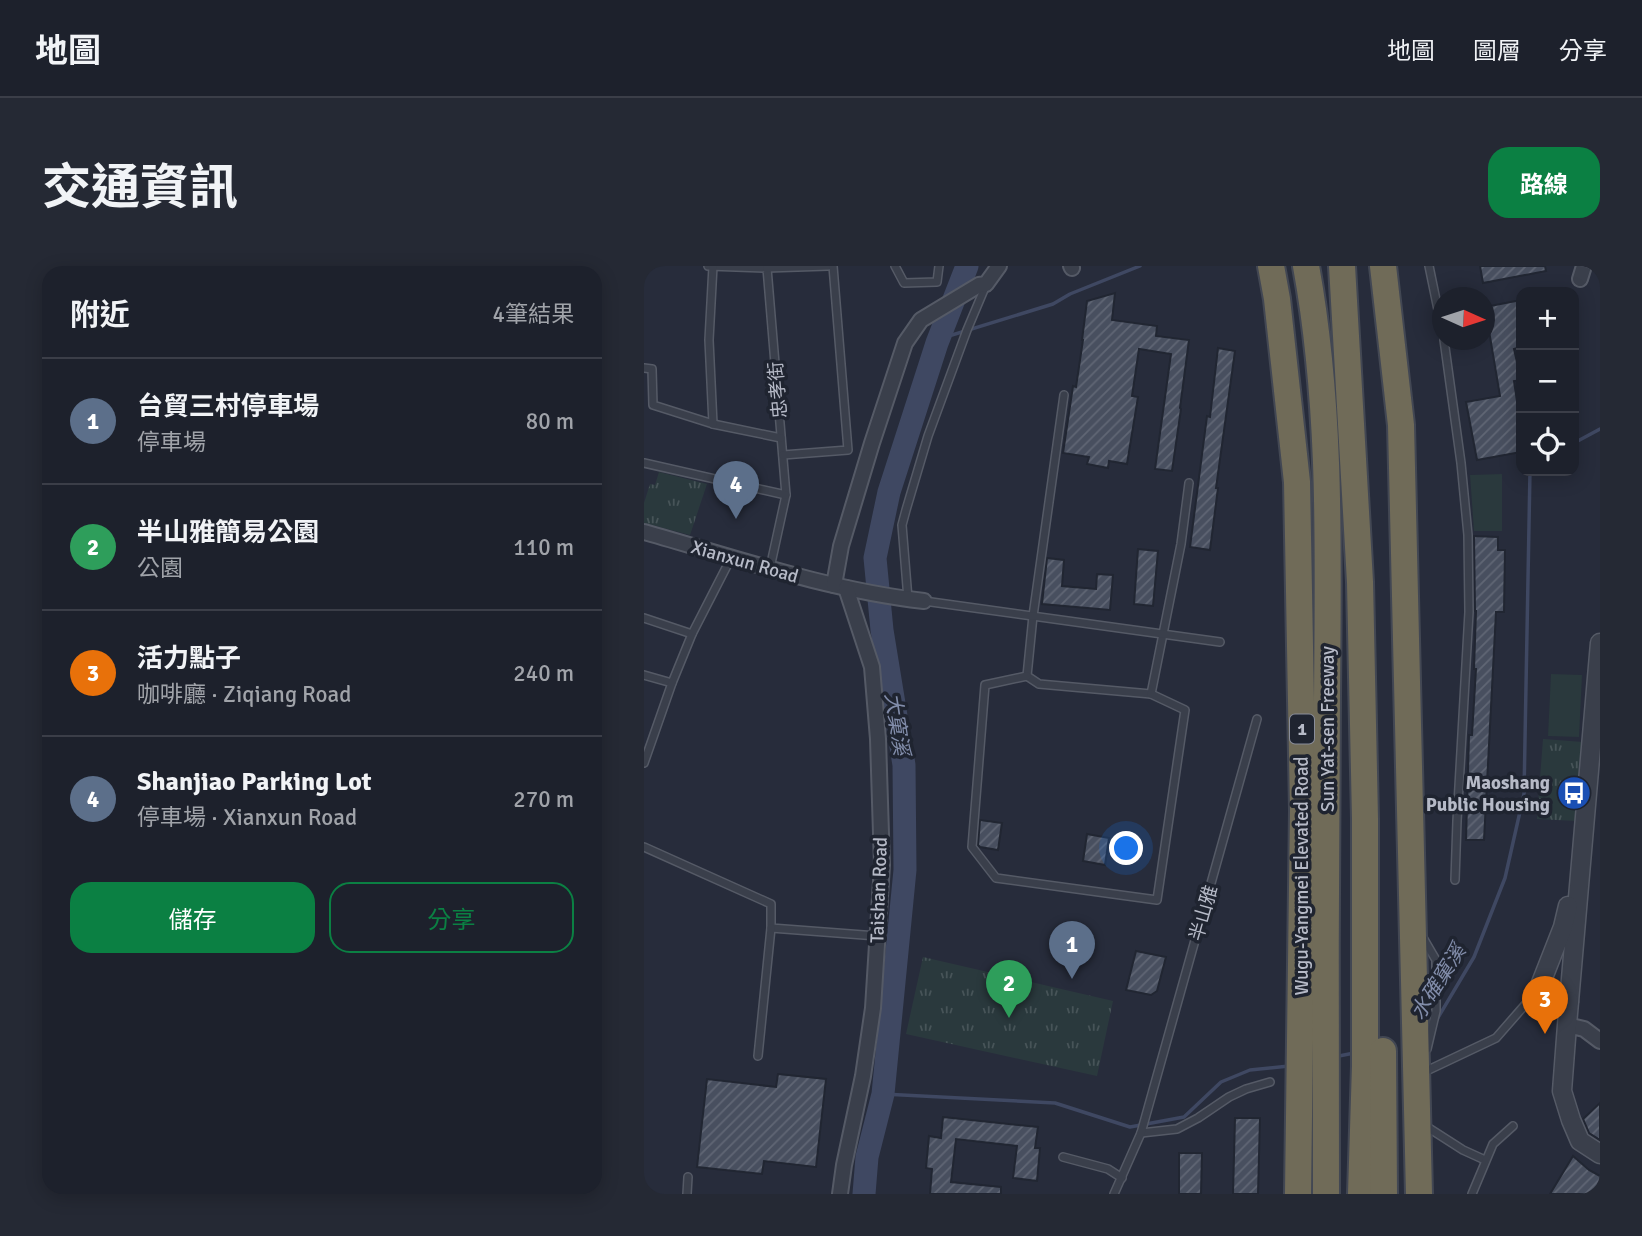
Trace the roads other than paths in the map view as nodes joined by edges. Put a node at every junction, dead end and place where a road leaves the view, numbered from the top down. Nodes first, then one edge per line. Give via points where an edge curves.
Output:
1 (711, 266) edge
2 (828, 266) edge
3 (833, 266) edge
4 (895, 266) edge
5 (939, 266) edge
6 (999, 266) edge
7 (1271, 266) edge
8 (1429, 266) edge
9 (767, 267) edge
10 (1299, 269) edge
11 (1343, 270) edge
12 (1388, 276) edge
13 (983, 284) junction
14 (1433, 287) edge
15 (1445, 350) edge
16 (644, 368) edge
17 (1064, 395) dead end
18 (644, 403) edge
19 (653, 405) junction
20 (713, 424) junction
21 (781, 438) junction
22 (783, 455) junction
23 (644, 463) edge
24 (1189, 483) dead end
25 (786, 495) junction
26 (644, 532) edge
27 (731, 557) junction
28 (770, 569) junction
29 (840, 586) junction
30 (906, 599) junction
31 (924, 601) joint
32 (1033, 616) junction
33 (644, 618) edge
34 (692, 634) junction
35 (1164, 634) junction
36 (1220, 642) dead end
37 (1600, 643) edge
38 (644, 675) edge
39 (1027, 676) junction
40 (672, 682) junction
41 (1151, 694) junction
42 (1598, 709) edge
43 (1257, 719) dead end
44 (644, 763) edge
45 (1583, 845) junction
46 (644, 847) edge
47 (1455, 880) dead end
48 (771, 928) junction
49 (877, 936) junction
50 (1549, 965) junction
51 (1572, 972) junction
52 (1539, 988) junction
53 (1569, 1001) junction
54 (1567, 1026) junction
55 (1600, 1041) edge
56 (1374, 1054) junction
57 (758, 1056) dead end
58 (1318, 1061) junction
59 (1421, 1073) junction
60 (1270, 1082) dead end
61 (1423, 1124) junction
62 (1513, 1126) dead end
63 (1142, 1130) junction
64 (1600, 1154) edge
65 (1063, 1157) dead end
66 (1485, 1160) junction
67 (688, 1177) dead end
68 (1122, 1178) junction
69 (1116, 1193) edge
70 (687, 1194) edge
71 (841, 1194) edge
72 (1298, 1194) edge
73 (1309, 1194) edge
74 (1326, 1194) edge
75 (1361, 1194) edge
76 (1384, 1194) edge
77 (1419, 1194) edge
78 (1425, 1194) edge
79 (1472, 1194) edge

1 - 9 lane
1 - 20 lane
2 - 9 lane
3 - 22 lane via 848,450
4 - 5 lane via 904,283 937,282
6 - 13 street
7 - 72 highway, Wugu-Yangmei Elevated Road / 1 via 1297,482 1303,810
8 - 14 lane
9 - 21 lane, 忠孝街
10 - 58 highway via 1313,545
10 - 58 highway, Sun Yat-sen Freeway / 1 via 1311,293 1324,410 1328,542
11 - 56 highway, Sun Yat-sen Freeway via 1360,582
12 - 59 lane via 1405,397 1414,824 1422,937 1436,960 1436,1011
12 - 77 highway via 1401,425
13 - 29 street, Taishan Road via 921,320 905,343 841,546
13 - 30 lane via 928,436 902,525
15 - 47 lane via 1468,535 1469,612
16 - 19 lane via 652,369
17 - 32 lane
18 - 19 lane
19 - 20 lane
20 - 21 lane
21 - 22 lane, 忠孝街
22 - 25 lane, 忠孝街
23 - 25 lane
24 - 35 lane
25 - 28 lane, 忠孝街
26 - 27 street, Xianxun Road
27 - 28 street, Xianxun Road
27 - 34 lane
28 - 29 street, Xianxun Road
29 - 30 street, Xianxun Road
29 - 49 street, Taishan Road via 872,667 882,864
30 - 31 street
31 - 32 lane
32 - 35 lane
32 - 39 lane
33 - 34 lane
34 - 40 lane
35 - 36 lane
35 - 41 lane
37 - 42 street
38 - 40 lane
39 - 41 lane via 1039,684
39 - 41 lane via 985,685 972,847 996,878 1157,900 1185,710
40 - 44 lane
42 - 45 street
43 - 63 lane, 半山雅
45 - 50 street
45 - 51 street
46 - 48 lane via 771,904
48 - 49 lane
48 - 57 lane
49 - 71 street, Taishan Road via 873,1008
50 - 51 lane via 1563,964
50 - 52 street
51 - 53 street
52 - 53 street via 1552,999
52 - 59 lane via 1496,1038
53 - 54 street
54 - 55 street via 1584,1029
54 - 64 street via 1562,1091 1580,1141
56 - 75 highway, Sun Yat-sen Freeway
56 - 76 highway
58 - 73 highway
58 - 74 highway, Sun Yat-sen Freeway / 1
59 - 61 street
60 - 63 lane via 1229,1097 1177,1129
61 - 66 lane
61 - 78 street
62 - 66 lane via 1493,1144
63 - 68 lane, 半山雅
65 - 68 lane via 1108,1169
66 - 79 lane
67 - 70 lane
68 - 69 lane, 半山雅

